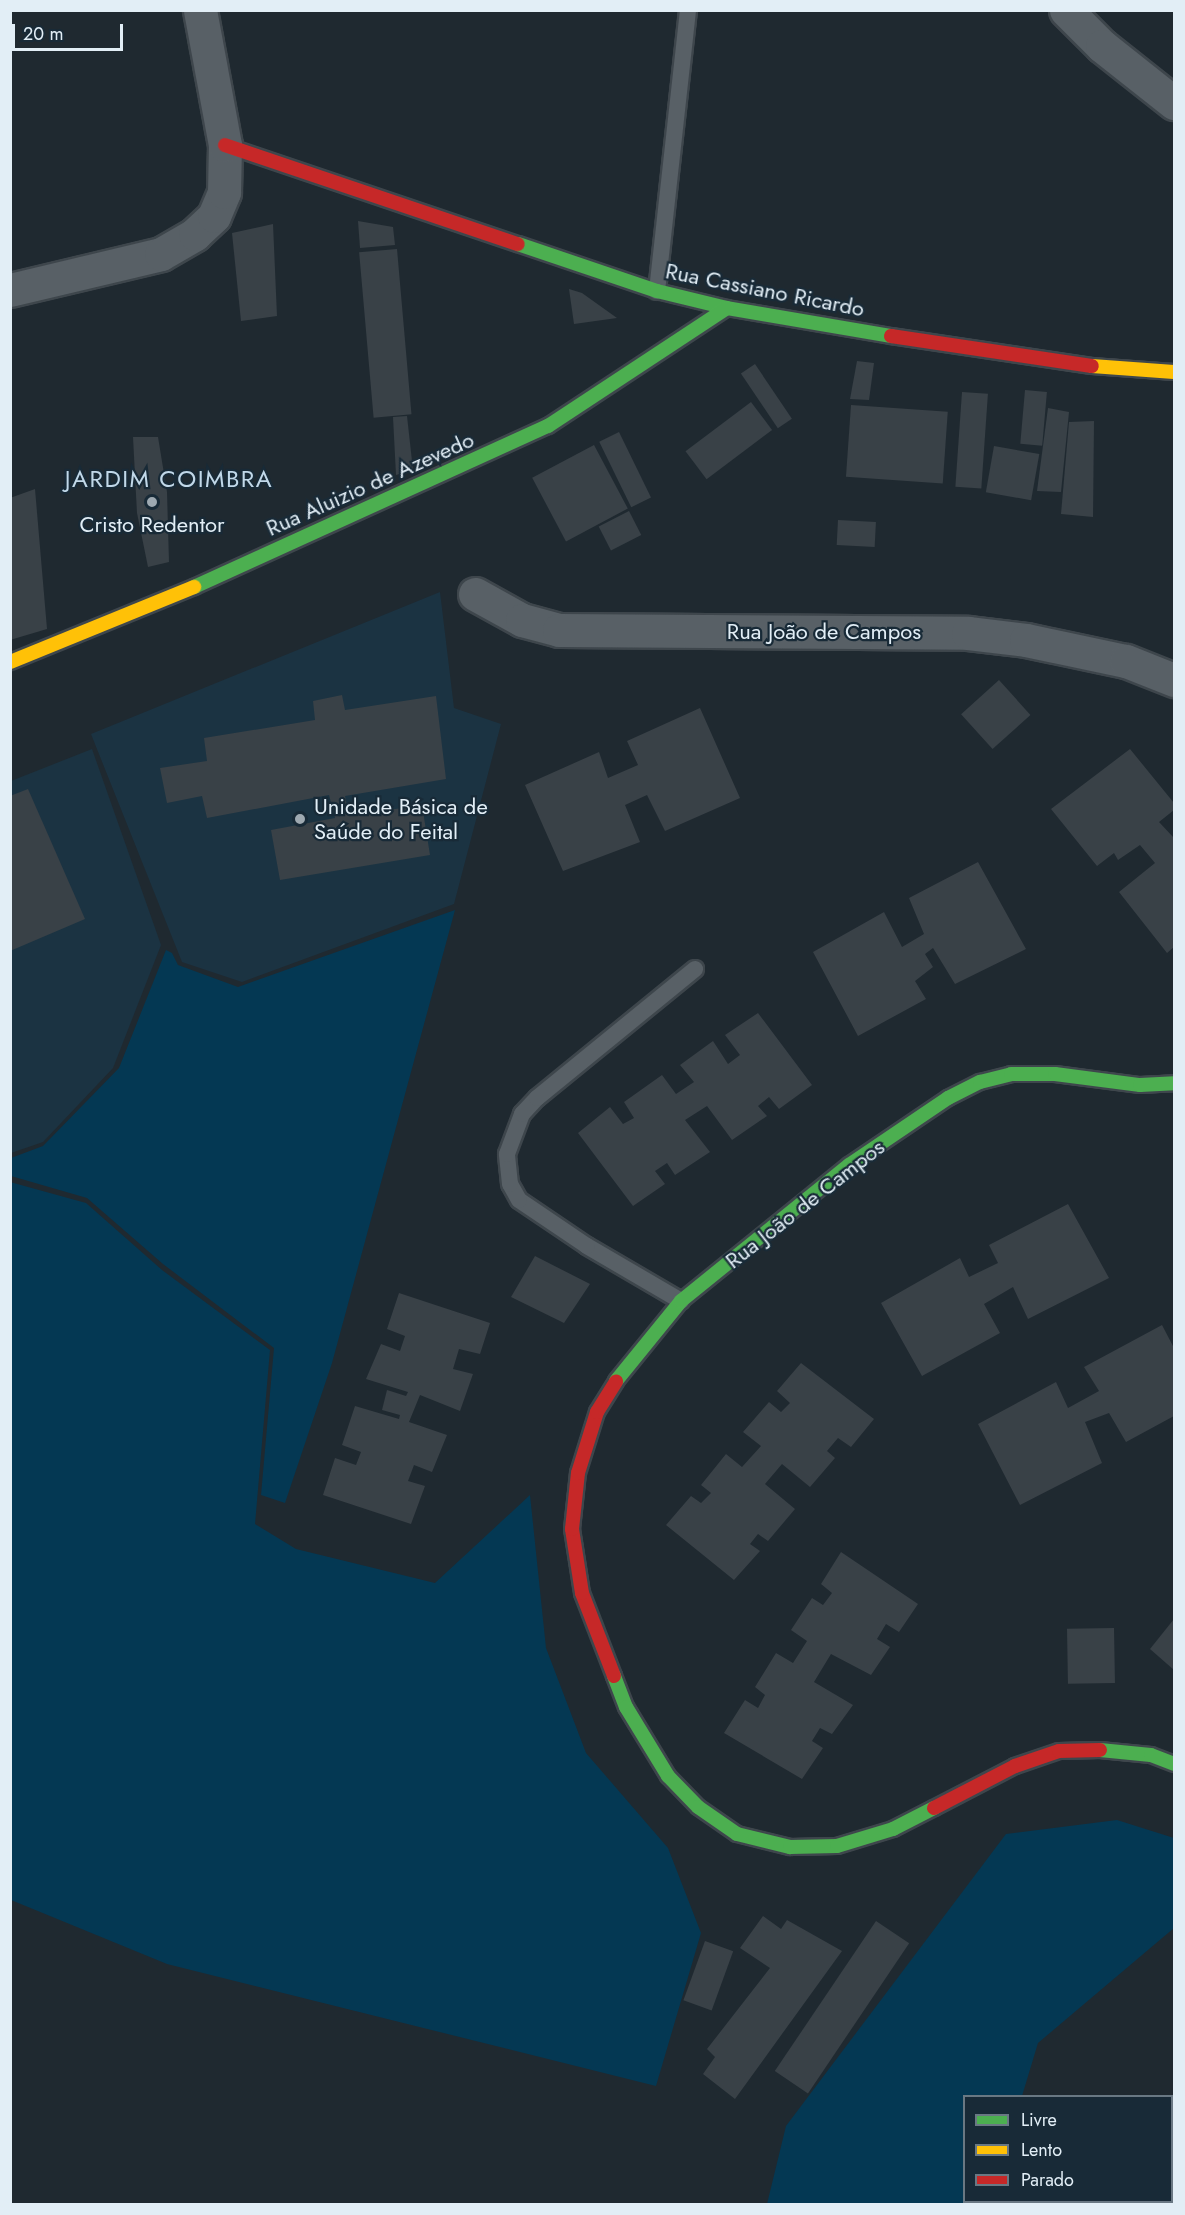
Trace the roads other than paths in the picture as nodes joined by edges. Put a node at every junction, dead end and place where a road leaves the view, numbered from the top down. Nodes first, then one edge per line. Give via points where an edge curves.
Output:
1 (200, 10) edge
2 (688, 10) edge
3 (1066, 10) edge
4 (1174, 103) edge
5 (225, 145) junction
6 (10, 290) edge
7 (657, 291) junction
8 (727, 308) junction
9 (1174, 372) edge
10 (475, 594) dead end
11 (10, 662) edge
12 (1174, 680) edge
13 (695, 969) dead end
14 (1174, 1083) edge
15 (681, 1301) junction
16 (1174, 1764) edge

1 - 5 street
2 - 7 lane
3 - 4 street via 1102,46
5 - 6 street via 224,192 214,216 195,234 161,254
5 - 7 street, Rua Cassiano Ricardo
7 - 8 street, Rua Cassiano Ricardo
8 - 9 street, Rua Cassiano Ricardo via 1061,364
8 - 11 street, Rua Aluizio de Azevedo via 548,426 189,589
10 - 12 street, Rua João de Campos via 522,620 559,630 968,633 1126,660
13 - 15 lane via 537,1098 522,1114 507,1154 510,1184 519,1200 587,1246
14 - 15 street, Rua João de Campos via 1140,1084 1055,1074 1011,1074 980,1082 948,1098 849,1165
15 - 16 street, Rua João de Campos via 629,1361 597,1412 578,1473 572,1529 582,1593 626,1707 668,1776 698,1807 737,1834 790,1847 837,1846 892,1829 1015,1766 1059,1751 1106,1750 1151,1755

